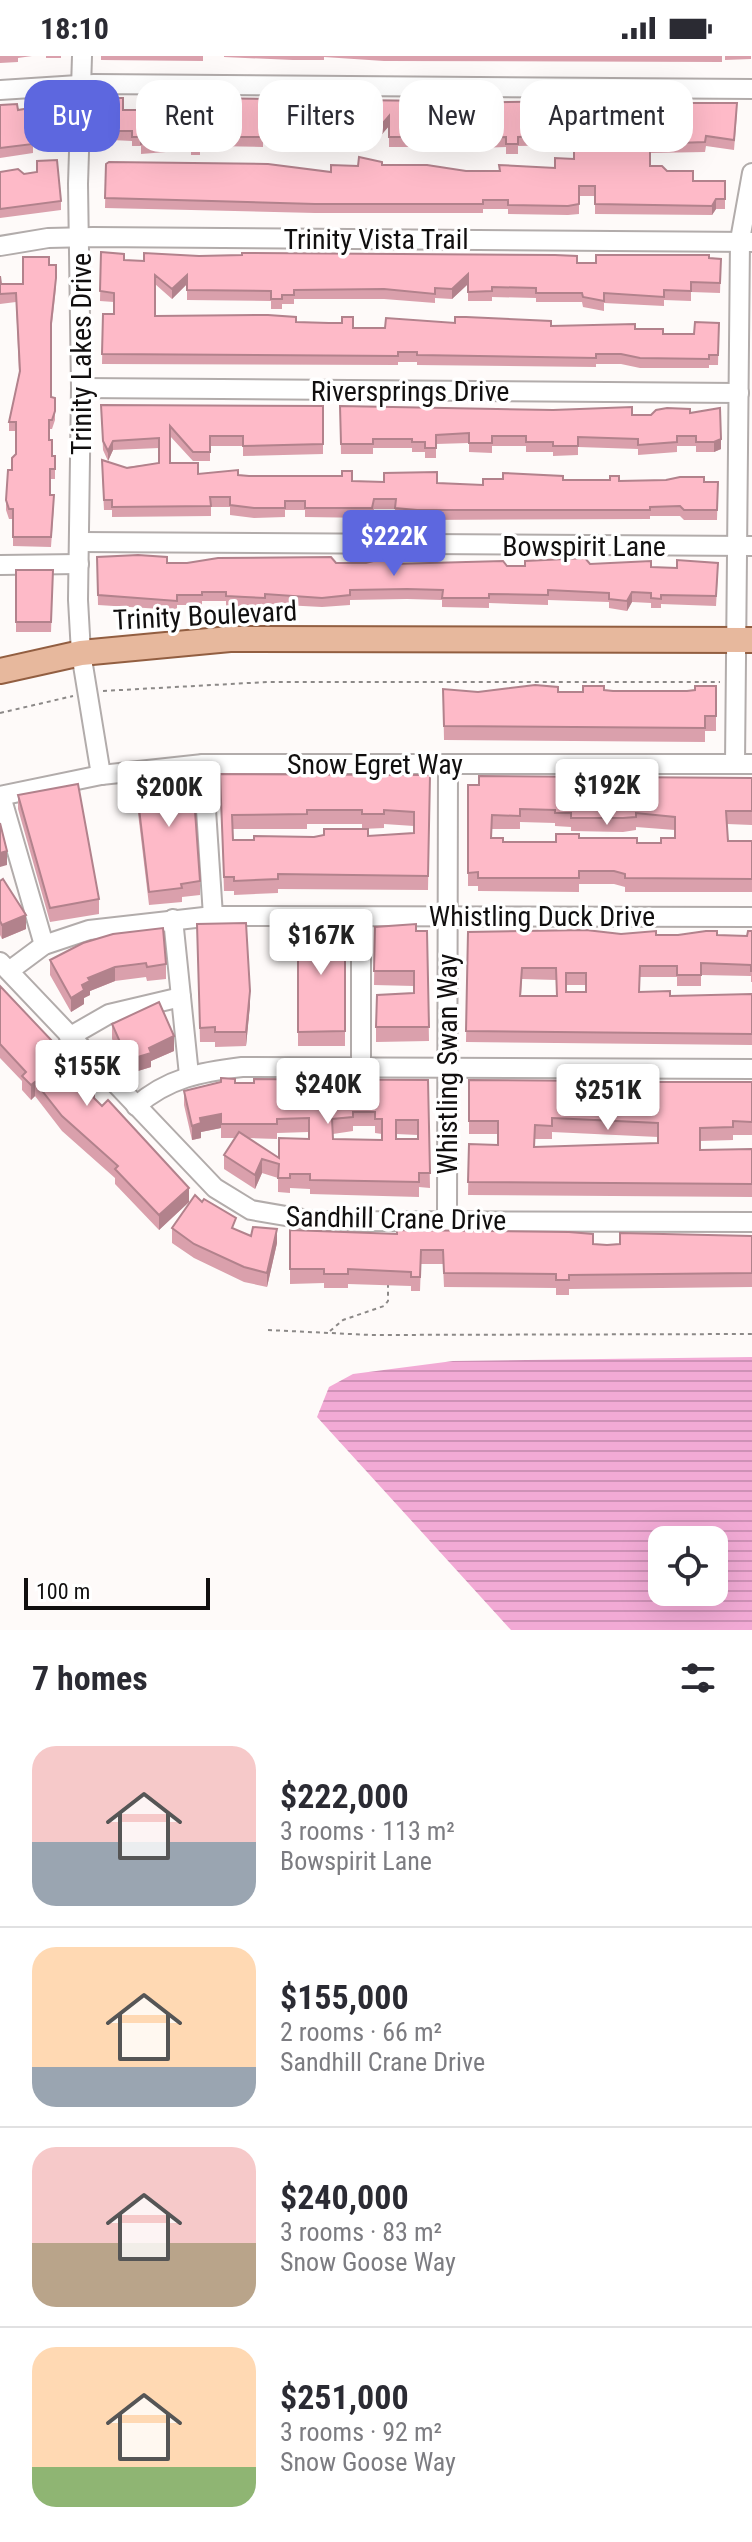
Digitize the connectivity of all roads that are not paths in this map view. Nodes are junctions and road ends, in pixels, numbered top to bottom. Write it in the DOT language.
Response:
graph roads {
  1 [pos="82,56"];
  2 [pos="82,80"];
  3 [pos="120,85"];
  4 [pos="24,89"];
  5 [pos="752,89"];
  6 [pos="0,90"];
  7 [pos="79,152"];
  8 [pos="752,173"];
  9 [pos="81,237"];
  10 [pos="746,241"];
  11 [pos="0,246"];
  12 [pos="81,388"];
  13 [pos="739,393"];
  14 [pos="80,542"];
  15 [pos="744,546"];
  16 [pos="79,564"];
  17 [pos="0,565"];
  18 [pos="744,640"];
  19 [pos="81,653"];
  20 [pos="0,671"];
  21 [pos="203,764"];
  22 [pos="448,764"];
  23 [pos="744,764"];
  24 [pos="101,775"];
  25 [pos="1,796"];
  26 [pos="448,915"];
  27 [pos="213,916"];
  28 [pos="361,917"];
  29 [pos="752,917"];
  30 [pos="173,919"];
  31 [pos="44,945"];
  32 [pos="4,966"];
  33 [pos="181,997"];
  34 [pos="69,1037"];
  35 [pos="446,1068"];
  36 [pos="361,1069"];
  37 [pos="752,1069"];
  38 [pos="189,1075"];
  39 [pos="136,1106"];
  40 [pos="447,1220"];
  41 [pos="752,1222"];
  1 -- 2 [label="street, Trinity Lakes Drive"];
  3 -- 5 [label="street"];
  4 -- 6 [label="street"];
  7 -- 9 [label="street, Trinity Lakes Drive"];
  8 -- 10 [label="street"];
  9 -- 10 [label="street, Trinity Vista Trail"];
  9 -- 11 [label="street, Trinity Vista Trail"];
  9 -- 12 [label="street, Trinity Lakes Drive"];
  10 -- 13 [label="street"];
  12 -- 13 [label="street, Riversprings Drive"];
  12 -- 14 [label="street, Trinity Lakes Drive"];
  13 -- 15 [label="street"];
  14 -- 15 [label="street, Bowspirit Lane"];
  14 -- 16 [label="street, Trinity Lakes Drive"];
  15 -- 18 [label="street"];
  16 -- 17 [label="street"];
  16 -- 19 [label="street, Trinity Lakes Drive"];
  18 -- 19 [label="main road, Trinity Boulevard"];
  18 -- 23 [label="street"];
  19 -- 20 [label="main road, Trinity Boulevard"];
  19 -- 24 [label="street, Trinity Lakes Drive"];
  21 -- 22 [label="street, Snow Egret Way"];
  21 -- 24 [label="street, Snow Egret Way"];
  21 -- 27 [label="street"];
  22 -- 23 [label="street, Snow Egret Way"];
  22 -- 26 [label="street, Whistling Swan Way"];
  24 -- 25 [label="street, Snow Egret Way"];
  25 -- 31 [label="street"];
  26 -- 28 [label="street, Whistling Duck Drive"];
  26 -- 29 [label="street, Whistling Duck Drive"];
  26 -- 35 [label="street, Whistling Swan Way"];
  27 -- 28 [label="street, Whistling Duck Drive"];
  27 -- 30 [label="street, Whistling Duck Drive"];
  28 -- 36 [label="street"];
  30 -- 31 [label="street, Whistling Duck Drive"];
  30 -- 33 [label="street"];
  31 -- 32 [label="street, Whistling Duck Drive"];
  32 -- 34 [label="street, Sandhill Crane Drive"];
  33 -- 34 [label="street"];
  33 -- 38 [label="street"];
  34 -- 39 [label="street, Sandhill Crane Drive"];
  35 -- 36 [label="street"];
  35 -- 37 [label="street"];
  35 -- 40 [label="street, Whistling Swan Way"];
  36 -- 38 [label="street"];
  38 -- 39 [label="street"];
  39 -- 40 [label="street, Sandhill Crane Drive"];
  40 -- 41 [label="street, Sandhill Crane Drive"];
}
